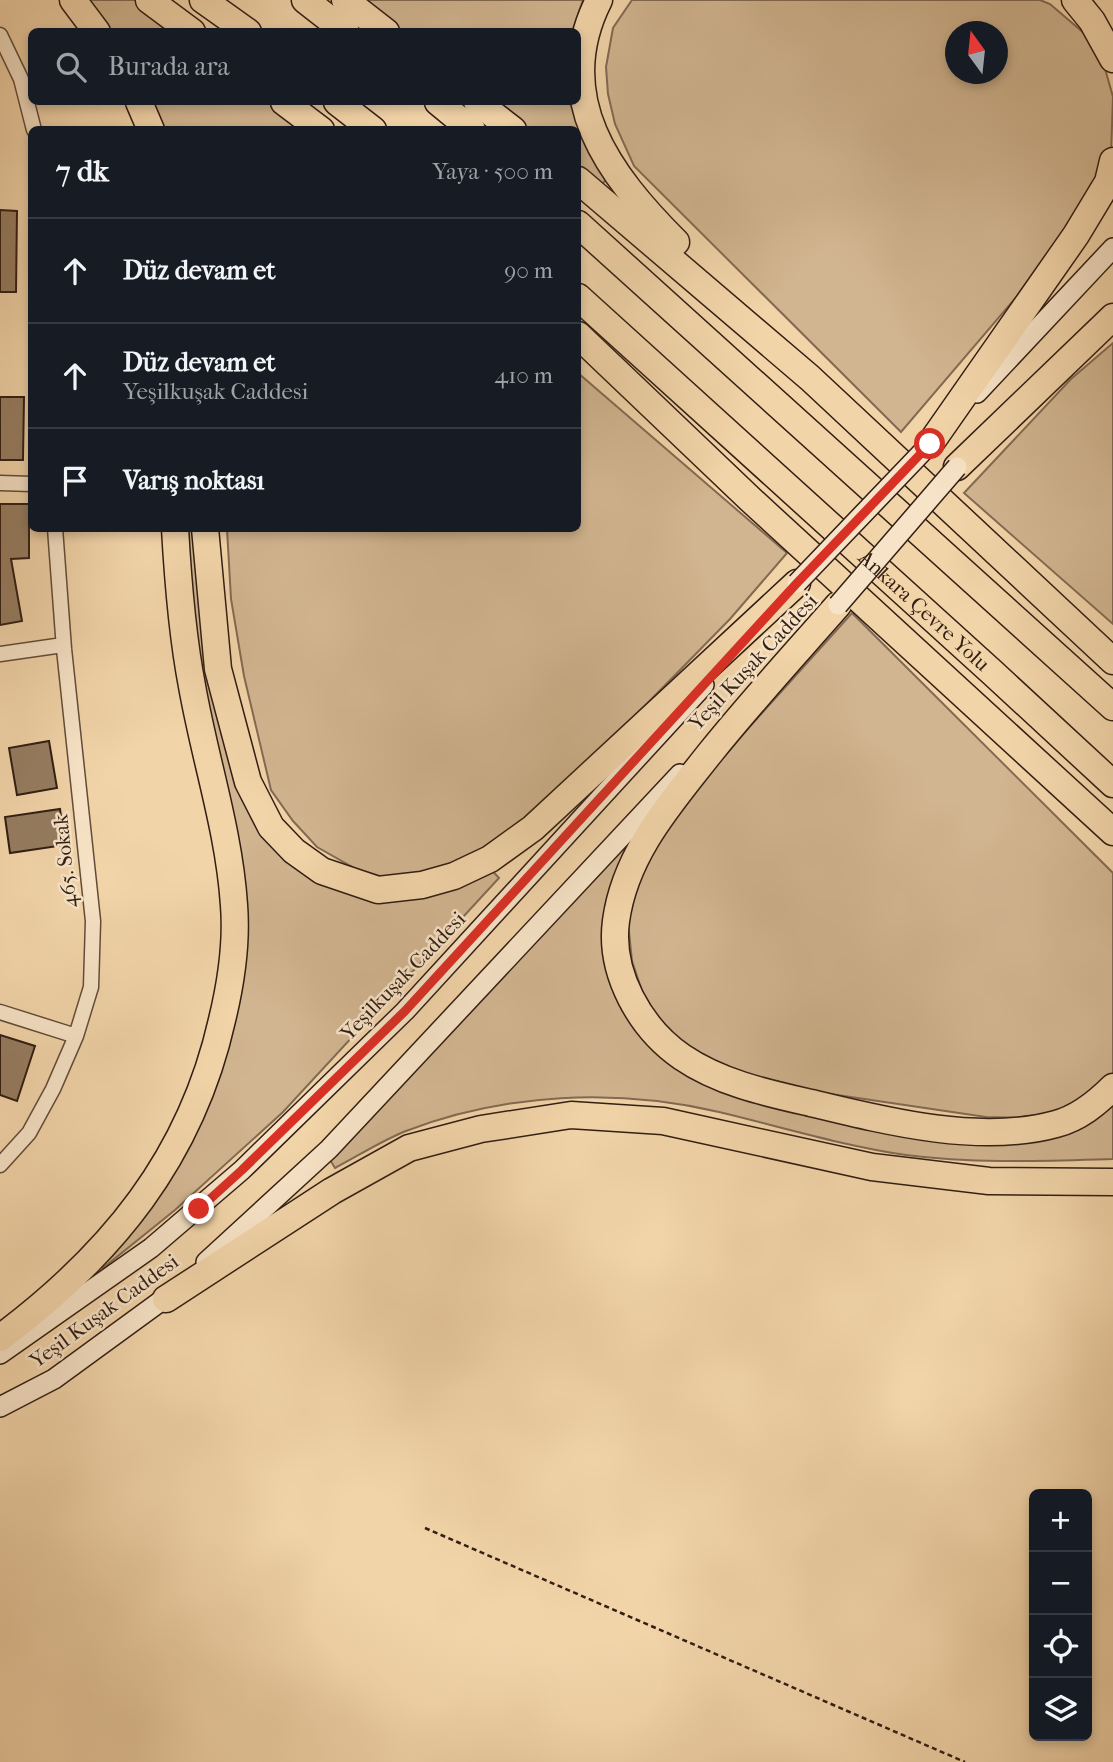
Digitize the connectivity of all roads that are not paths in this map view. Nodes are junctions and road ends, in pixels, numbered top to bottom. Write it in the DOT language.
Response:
graph roads {
  1 [pos="73,0"];
  2 [pos="149,0"];
  3 [pos="203,0"];
  4 [pos="305,0"];
  5 [pos="345,0"];
  6 [pos="599,0"];
  7 [pos="1075,0"];
  8 [pos="94,28"];
  9 [pos="187,28"];
  10 [pos="242,28"];
  11 [pos="341,28"];
  12 [pos="381,28"];
  13 [pos="0,35"];
  14 [pos="1113,59"];
  15 [pos="581,60"];
  16 [pos="581,80"];
  17 [pos="140,105"];
  18 [pos="288,105"];
  19 [pos="341,105"];
  20 [pos="442,105"];
  21 [pos="481,105"];
  22 [pos="33,126"];
  23 [pos="149,126"];
  24 [pos="316,126"];
  25 [pos="368,126"];
  26 [pos="467,126"];
  27 [pos="508,126"];
  28 [pos="1113,161"];
  29 [pos="581,182"];
  30 [pos="581,227"];
  31 [pos="1113,248"];
  32 [pos="581,300"];
  33 [pos="1113,302"];
  34 [pos="1113,317"];
  35 [pos="581,338"];
  36 [pos="581,358"];
  37 [pos="810,378"];
  38 [pos="930,444"];
  39 [pos="957,467"];
  40 [pos="0,483"];
  41 [pos="28,484"];
  42 [pos="750,499"];
  43 [pos="973,529"];
  44 [pos="55,532"];
  45 [pos="175,532"];
  46 [pos="205,532"];
  47 [pos="797,583"];
  48 [pos="838,605"];
  49 [pos="63,645"];
  50 [pos="1113,649"];
  51 [pos="0,654"];
  52 [pos="1113,661"];
  53 [pos="949,682"];
  54 [pos="1113,707"];
  55 [pos="1113,784"];
  56 [pos="1113,832"];
  57 [pos="1113,854"];
  58 [pos="0,1012"];
  59 [pos="76,1036"];
  60 [pos="1113,1087"];
  61 [pos="0,1166"];
  62 [pos="1113,1182"];
  63 [pos="166,1299"];
  64 [pos="0,1338"];
  65 [pos="0,1354"];
  66 [pos="0,1407"];
  1 -- 8 [label="highway"];
  2 -- 9 [label="highway"];
  3 -- 10 [label="highway"];
  4 -- 11 [label="highway"];
  5 -- 12 [label="highway"];
  6 -- 15 [label="highway"];
  7 -- 14 [label="highway"];
  13 -- 22 [label="street"];
  16 -- 37 [label="highway"];
  17 -- 23 [label="highway"];
  18 -- 24 [label="highway"];
  19 -- 25 [label="highway"];
  20 -- 26 [label="highway"];
  21 -- 27 [label="highway"];
  28 -- 38 [label="highway"];
  29 -- 37 [label="highway"];
  30 -- 54 [label="highway"];
  31 -- 38 [label="main road, Yeşilkuşak Caddesi"];
  32 -- 55 [label="highway, Ankara Çevre Yolu"];
  33 -- 39 [label="main road, Yeşil Kuşak Caddesi"];
  34 -- 39 [label="highway"];
  35 -- 42 [label="highway"];
  36 -- 42 [label="highway"];
  37 -- 43 [label="highway"];
  38 -- 47 [label="main road, Yeşilkuşak Caddesi, bridge"];
  39 -- 48 [label="main road, Yeşil Kuşak Caddesi, bridge"];
  40 -- 41 [label="street"];
  42 -- 53 [label="highway"];
  43 -- 50 [label="highway"];
  43 -- 52 [label="highway"];
  44 -- 49 [label="street, 465. Sokak"];
  45 -- 64 [label="highway"];
  46 -- 47 [label="highway"];
  47 -- 65 [label="main road, Yeşilkuşak Caddesi"];
  48 -- 60 [label="highway"];
  48 -- 63 [label="main road, Yeşil Kuşak Caddesi"];
  49 -- 51 [label="street"];
  49 -- 59 [label="street, 465. Sokak"];
  53 -- 56 [label="highway"];
  53 -- 57 [label="highway"];
  58 -- 59 [label="street"];
  59 -- 61 [label="street, 465. Sokak"];
  62 -- 63 [label="highway"];
  63 -- 66 [label="main road, Yeşil Kuşak Caddesi"];
}
